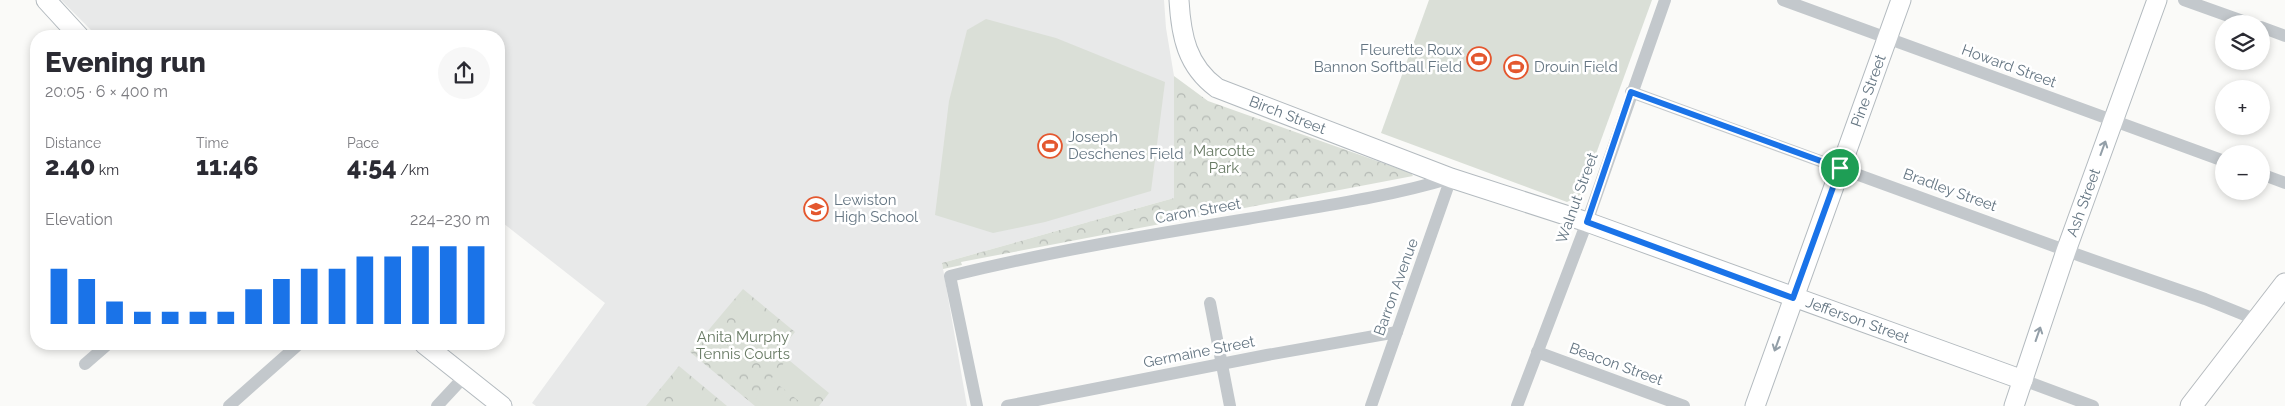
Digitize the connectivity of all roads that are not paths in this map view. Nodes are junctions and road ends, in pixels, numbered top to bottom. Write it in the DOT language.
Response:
graph roads {
  1 [pos="46,0"];
  2 [pos="1180,0"];
  3 [pos="1665,0"];
  4 [pos="1784,0"];
  5 [pos="1901,0"];
  6 [pos="2157,0"];
  7 [pos="2184,0"];
  8 [pos="2226,15"];
  9 [pos="74,30"];
  10 [pos="2270,31"];
  11 [pos="2285,36"];
  12 [pos="1887,38"];
  13 [pos="1631,92"];
  14 [pos="2113,121"];
  15 [pos="2215,158"];
  16 [pos="1840,168"];
  17 [pos="2270,177"];
  18 [pos="1451,178"];
  19 [pos="2285,183"];
  20 [pos="1587,222"];
  21 [pos="2066,251"];
  22 [pos="2285,284"];
  23 [pos="1793,298"];
  24 [pos="1210,303"];
  25 [pos="2257,320"];
  26 [pos="1397,332"];
  27 [pos="101,350"];
  28 [pos="292,350"];
  29 [pos="431,350"];
  30 [pos="1537,352"];
  31 [pos="85,364"];
  32 [pos="1222,364"];
  33 [pos="464,377"];
  34 [pos="2023,380"];
  35 [pos="1759,402"];
  36 [pos="229,406"];
  37 [pos="437,406"];
  38 [pos="502,406"];
  39 [pos="976,406"];
  40 [pos="1007,406"];
  41 [pos="1230,406"];
  42 [pos="1371,406"];
  43 [pos="1517,406"];
  44 [pos="1684,406"];
  45 [pos="2014,406"];
  46 [pos="2093,406"];
  47 [pos="2191,406"];
  1 -- 9 [label="main road"];
  2 -- 18 [label="main road, Birch Street"];
  3 -- 13 [label="street, Walnut Street"];
  4 -- 12 [label="street, Howard Street"];
  5 -- 12 [label="main road, Pine Street"];
  6 -- 14 [label="main road, Ash Street"];
  7 -- 8 [label="street"];
  10 -- 11 [label="street"];
  12 -- 14 [label="street, Howard Street"];
  12 -- 16 [label="main road, Pine Street"];
  13 -- 16 [label="street, Bradley Street"];
  13 -- 20 [label="street, Walnut Street"];
  14 -- 15 [label="street, Howard Street"];
  21 -- 14 [label="main road, Ash Street, one-way"];
  16 -- 21 [label="street, Bradley Street"];
  16 -- 23 [label="main road, Pine Street"];
  17 -- 19 [label="street"];
  18 -- 20 [label="main road, Jefferson Street"];
  18 -- 26 [label="street, Barron Avenue"];
  18 -- 39 [label="street, Caron Street"];
  20 -- 23 [label="main road, Jefferson Street"];
  20 -- 30 [label="street, Walnut Street"];
  21 -- 25 [label="street, Bradley Street"];
  34 -- 21 [label="main road, Ash Street, one-way"];
  22 -- 25 [label="main road"];
  23 -- 34 [label="main road, Jefferson Street"];
  23 -- 35 [label="main road, Pine Street, one-way"];
  24 -- 32 [label="street"];
  25 -- 47 [label="main road"];
  26 -- 32 [label="street, Germaine Street"];
  26 -- 42 [label="street, Barron Avenue"];
  27 -- 31 [label="street"];
  28 -- 36 [label="street"];
  29 -- 33 [label="main road"];
  30 -- 43 [label="street, Walnut Street"];
  30 -- 44 [label="street, Beacon Street"];
  32 -- 40 [label="street, Germaine Street"];
  32 -- 41 [label="street"];
  33 -- 37 [label="street"];
  33 -- 38 [label="main road"];
  34 -- 45 [label="main road, Ash Street"];
  34 -- 46 [label="street, Jefferson Street"];
}
